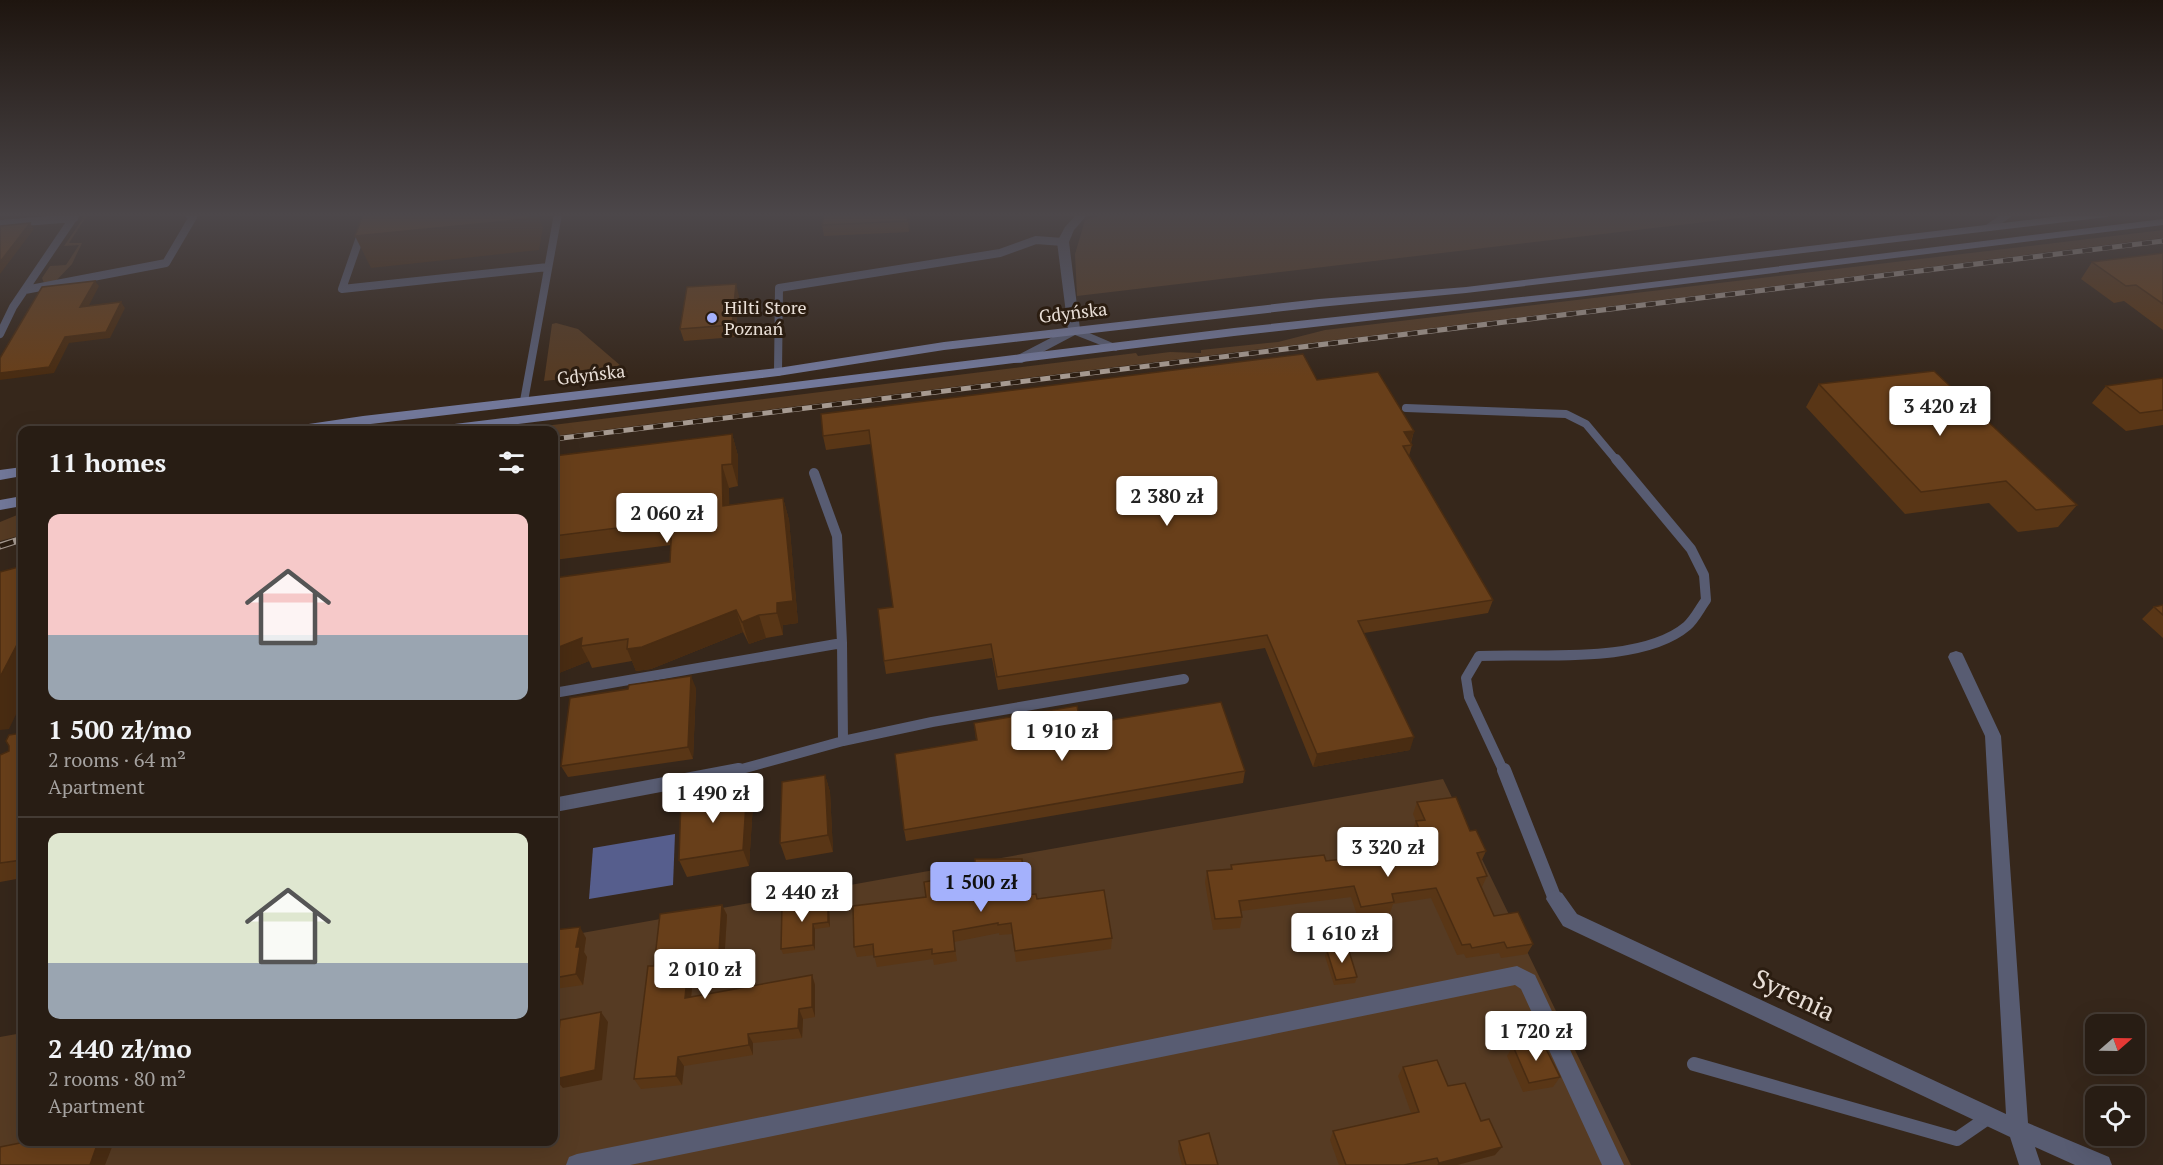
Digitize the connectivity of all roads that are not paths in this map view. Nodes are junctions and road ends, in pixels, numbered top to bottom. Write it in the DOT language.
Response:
graph roads {
  1 [pos="40,268"];
  2 [pos="140,268"];
  3 [pos="349,268"];
  4 [pos="535,268"];
  5 [pos="548,268"];
  6 [pos="903,268"];
  7 [pos="1066,268"];
  8 [pos="1651,268"];
  9 [pos="1775,268"];
  10 [pos="25,290"];
  11 [pos="13,307"];
  12 [pos="0,308"];
  13 [pos="1074,331"];
  14 [pos="0,334"];
  15 [pos="1116,347"];
  16 [pos="1018,360"];
  17 [pos="778,372"];
  18 [pos="524,401"];
  19 [pos="1406,408"];
  20 [pos="327,426"];
  21 [pos="471,426"];
  22 [pos="18,473"];
  23 [pos="814,473"];
  24 [pos="0,475"];
  25 [pos="18,502"];
  26 [pos="0,505"];
  27 [pos="842,643"];
  28 [pos="1956,657"];
  29 [pos="1184,679"];
  30 [pos="558,692"];
  31 [pos="843,741"];
  32 [pos="558,804"];
  33 [pos="1555,899"];
  34 [pos="1694,1064"];
  35 [pos="1989,1117"];
  36 [pos="2018,1131"];
  37 [pos="577,1165"];
  38 [pos="1613,1165"];
  39 [pos="2030,1165"];
  40 [pos="2101,1165"];
  1 -- 10 [label="lane"];
  2 -- 10 [label="lane"];
  3 -- 4 [label="lane"];
  5 -- 18 [label="lane"];
  6 -- 17 [label="lane"];
  7 -- 13 [label="street"];
  8 -- 13 [label="main road, Gdyńska"];
  9 -- 15 [label="main road, Gdyńska"];
  10 -- 11 [label="lane"];
  11 -- 12 [label="lane"];
  11 -- 14 [label="lane"];
  13 -- 15 [label="street"];
  13 -- 16 [label="street"];
  13 -- 17 [label="main road, Gdyńska"];
  15 -- 16 [label="main road, Gdyńska"];
  16 -- 21 [label="main road, Gdyńska"];
  17 -- 18 [label="main road, Gdyńska"];
  18 -- 20 [label="main road, Gdyńska"];
  19 -- 33 [label="lane"];
  22 -- 24 [label="main road"];
  23 -- 27 [label="lane"];
  25 -- 26 [label="main road"];
  27 -- 30 [label="lane"];
  27 -- 31 [label="lane"];
  28 -- 36 [label="street"];
  29 -- 31 [label="lane"];
  31 -- 32 [label="lane"];
  33 -- 35 [label="street, Syrenia"];
  34 -- 35 [label="lane"];
  35 -- 36 [label="street, Syrenia"];
  36 -- 39 [label="street"];
  36 -- 40 [label="street, Syrenia"];
  37 -- 38 [label="street"];
}
